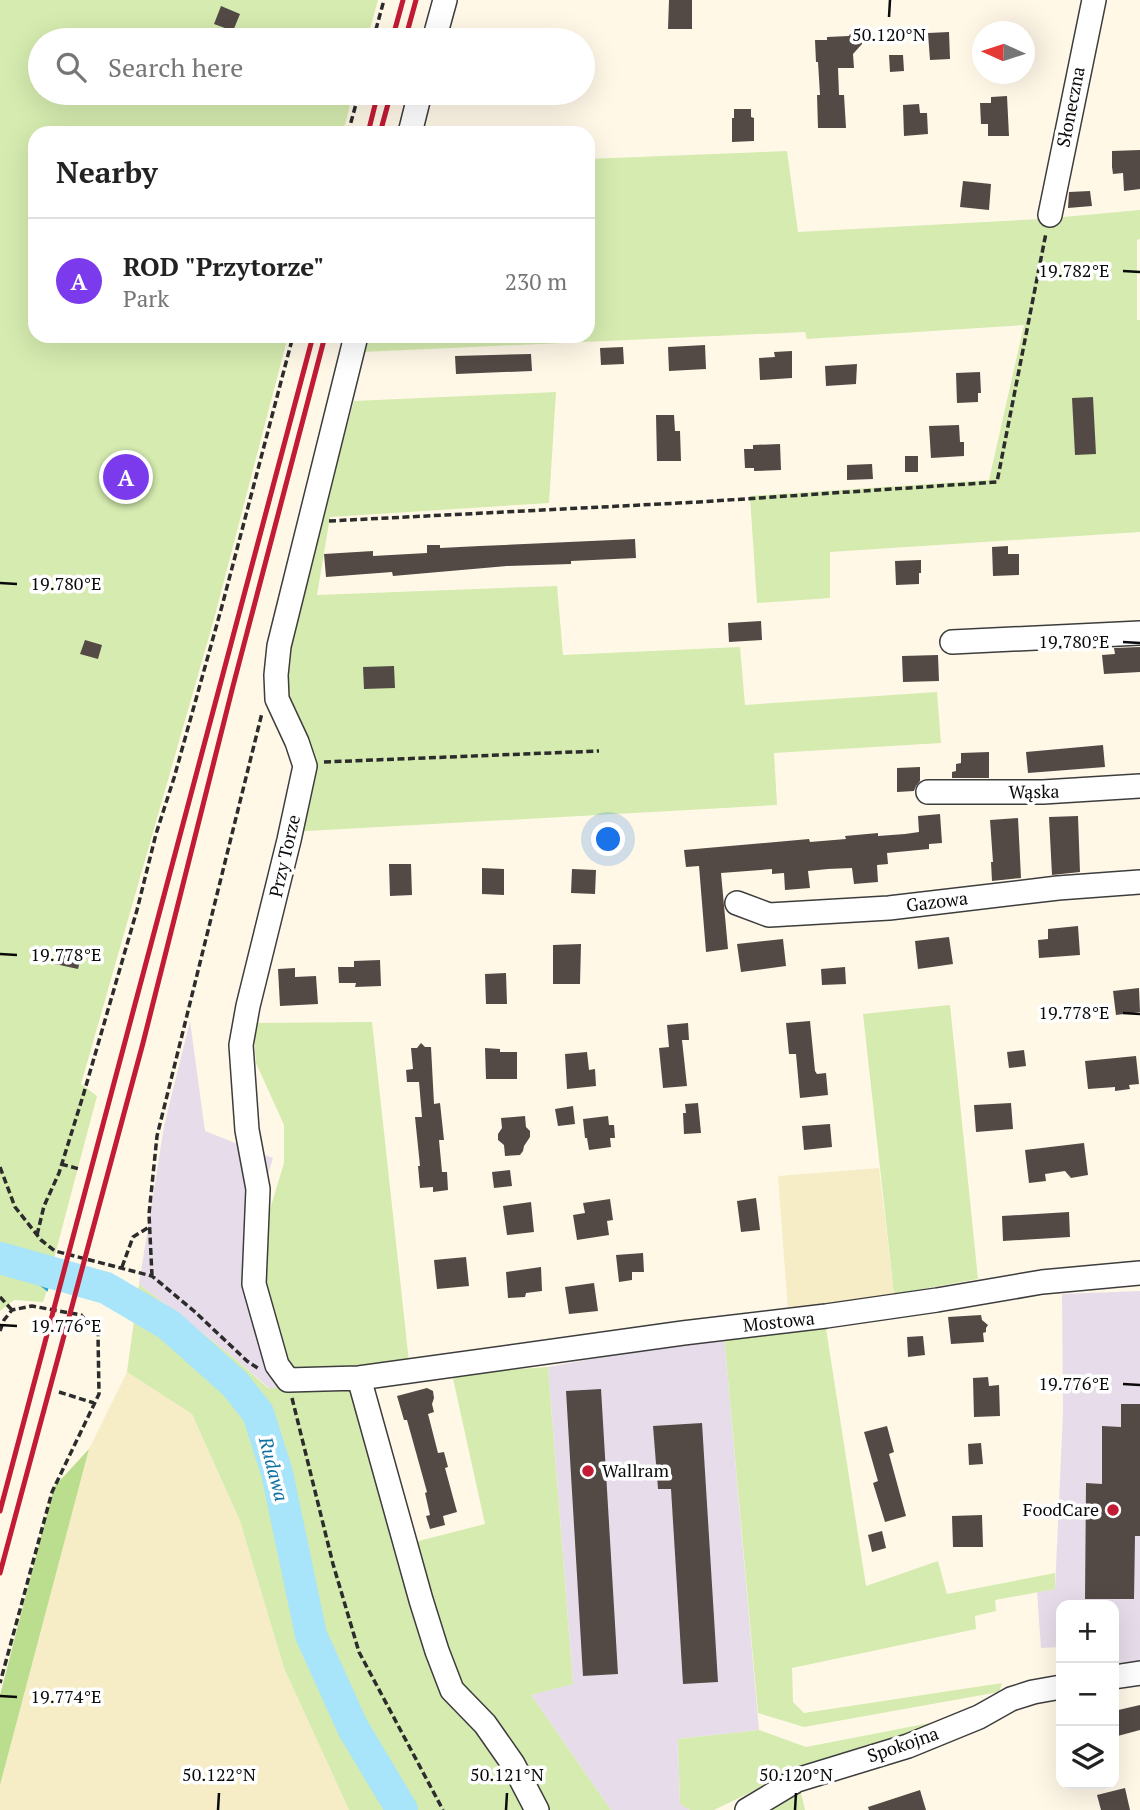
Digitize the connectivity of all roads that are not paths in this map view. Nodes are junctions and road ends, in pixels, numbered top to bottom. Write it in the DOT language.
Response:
graph roads {
  1 [pos="445,0"];
  2 [pos="1094,0"];
  3 [pos="437,28"];
  4 [pos="417,105"];
  5 [pos="412,126"];
  6 [pos="1050,215"];
  7 [pos="354,343"];
  8 [pos="1140,633"];
  9 [pos="953,642"];
  10 [pos="1140,786"];
  11 [pos="928,792"];
  12 [pos="1140,882"];
  13 [pos="737,903"];
  14 [pos="1140,1273"];
  15 [pos="359,1378"];
  16 [pos="288,1380"];
  17 [pos="1140,1673"];
  18 [pos="1119,1676"];
  19 [pos="1056,1688"];
  20 [pos="537,1810"];
  21 [pos="747,1810"];
  1 -- 3 [label="street"];
  2 -- 6 [label="street, Słoneczna"];
  4 -- 5 [label="street"];
  7 -- 16 [label="street, Przy Torze"];
  8 -- 9 [label="street"];
  10 -- 11 [label="street, Wąska"];
  12 -- 13 [label="street, Gazowa"];
  14 -- 15 [label="street, Mostowa"];
  15 -- 16 [label="street, Mostowa"];
  15 -- 20 [label="street"];
  17 -- 18 [label="street"];
  19 -- 21 [label="street, Spokojna"];
}
